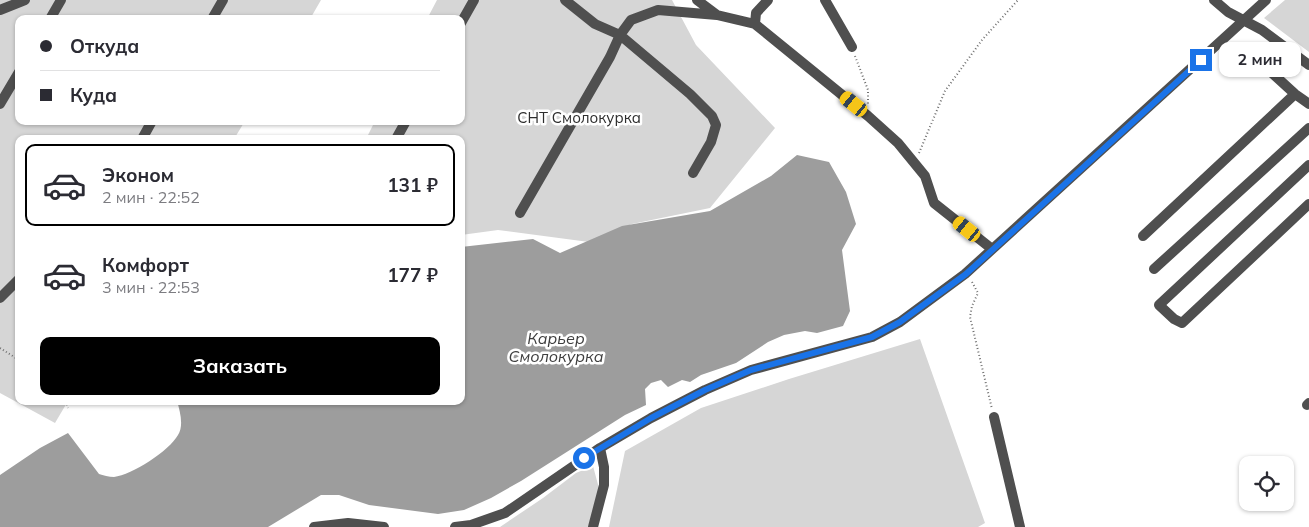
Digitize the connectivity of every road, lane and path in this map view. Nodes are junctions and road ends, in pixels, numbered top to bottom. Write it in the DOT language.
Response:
graph roads {
  1 [pos="25,0"];
  2 [pos="61,0"];
  3 [pos="223,0"];
  4 [pos="474,0"];
  5 [pos="565,0"];
  6 [pos="698,0"];
  7 [pos="768,0"];
  8 [pos="825,0"];
  9 [pos="1018,0"];
  10 [pos="1214,0"];
  11 [pos="1266,0"];
  12 [pos="0,10"];
  13 [pos="52,15"];
  14 [pos="214,15"];
  15 [pos="717,15"];
  16 [pos="465,16"];
  17 [pos="1243,20"];
  18 [pos="755,24"];
  19 [pos="620,35"];
  20 [pos="852,47"];
  21 [pos="1293,52"];
  22 [pos="1309,65"];
  23 [pos="15,79"];
  24 [pos="1294,94"];
  25 [pos="0,104"];
  26 [pos="1309,104"];
  27 [pos="868,116"];
  28 [pos="1309,128"];
  29 [pos="915,164"];
  30 [pos="1309,164"];
  31 [pos="693,173"];
  32 [pos="1309,204"];
  33 [pos="520,213"];
  34 [pos="1143,236"];
  35 [pos="992,249"];
  36 [pos="1154,269"];
  37 [pos="966,274"];
  38 [pos="15,283"];
  39 [pos="0,298"];
  40 [pos="0,348"];
  41 [pos="15,357"];
  42 [pos="67,405"];
  43 [pos="68,408"];
  44 [pos="994,417"];
  45 [pos="600,448"];
  46 [pos="314,527"];
  47 [pos="384,527"];
  48 [pos="456,527"];
  49 [pos="593,527"];
  50 [pos="1020,527"];
  1 -- 12 [label="street"];
  2 -- 13 [label="street"];
  3 -- 14 [label="street"];
  4 -- 16 [label="street"];
  5 -- 19 [label="street"];
  6 -- 15 [label="street"];
  7 -- 18 [label="street"];
  8 -- 20 [label="street"];
  9 -- 29 [label="path"];
  10 -- 17 [label="street"];
  11 -- 17 [label="street"];
  15 -- 18 [label="street"];
  15 -- 19 [label="street"];
  17 -- 21 [label="street"];
  17 -- 35 [label="street"];
  18 -- 27 [label="street"];
  19 -- 31 [label="street"];
  19 -- 33 [label="street"];
  20 -- 27 [label="path"];
  21 -- 22 [label="street"];
  21 -- 24 [label="street"];
  23 -- 25 [label="street"];
  24 -- 26 [label="street"];
  24 -- 34 [label="street"];
  27 -- 29 [label="street"];
  28 -- 36 [label="street"];
  29 -- 35 [label="street"];
  30 -- 32 [label="street"];
  35 -- 37 [label="street"];
  37 -- 44 [label="path"];
  37 -- 45 [label="street"];
  38 -- 39 [label="street"];
  40 -- 41 [label="path"];
  42 -- 43 [label="path"];
  44 -- 50 [label="street"];
  45 -- 48 [label="street"];
  45 -- 49 [label="street"];
  46 -- 47 [label="street"];
}
